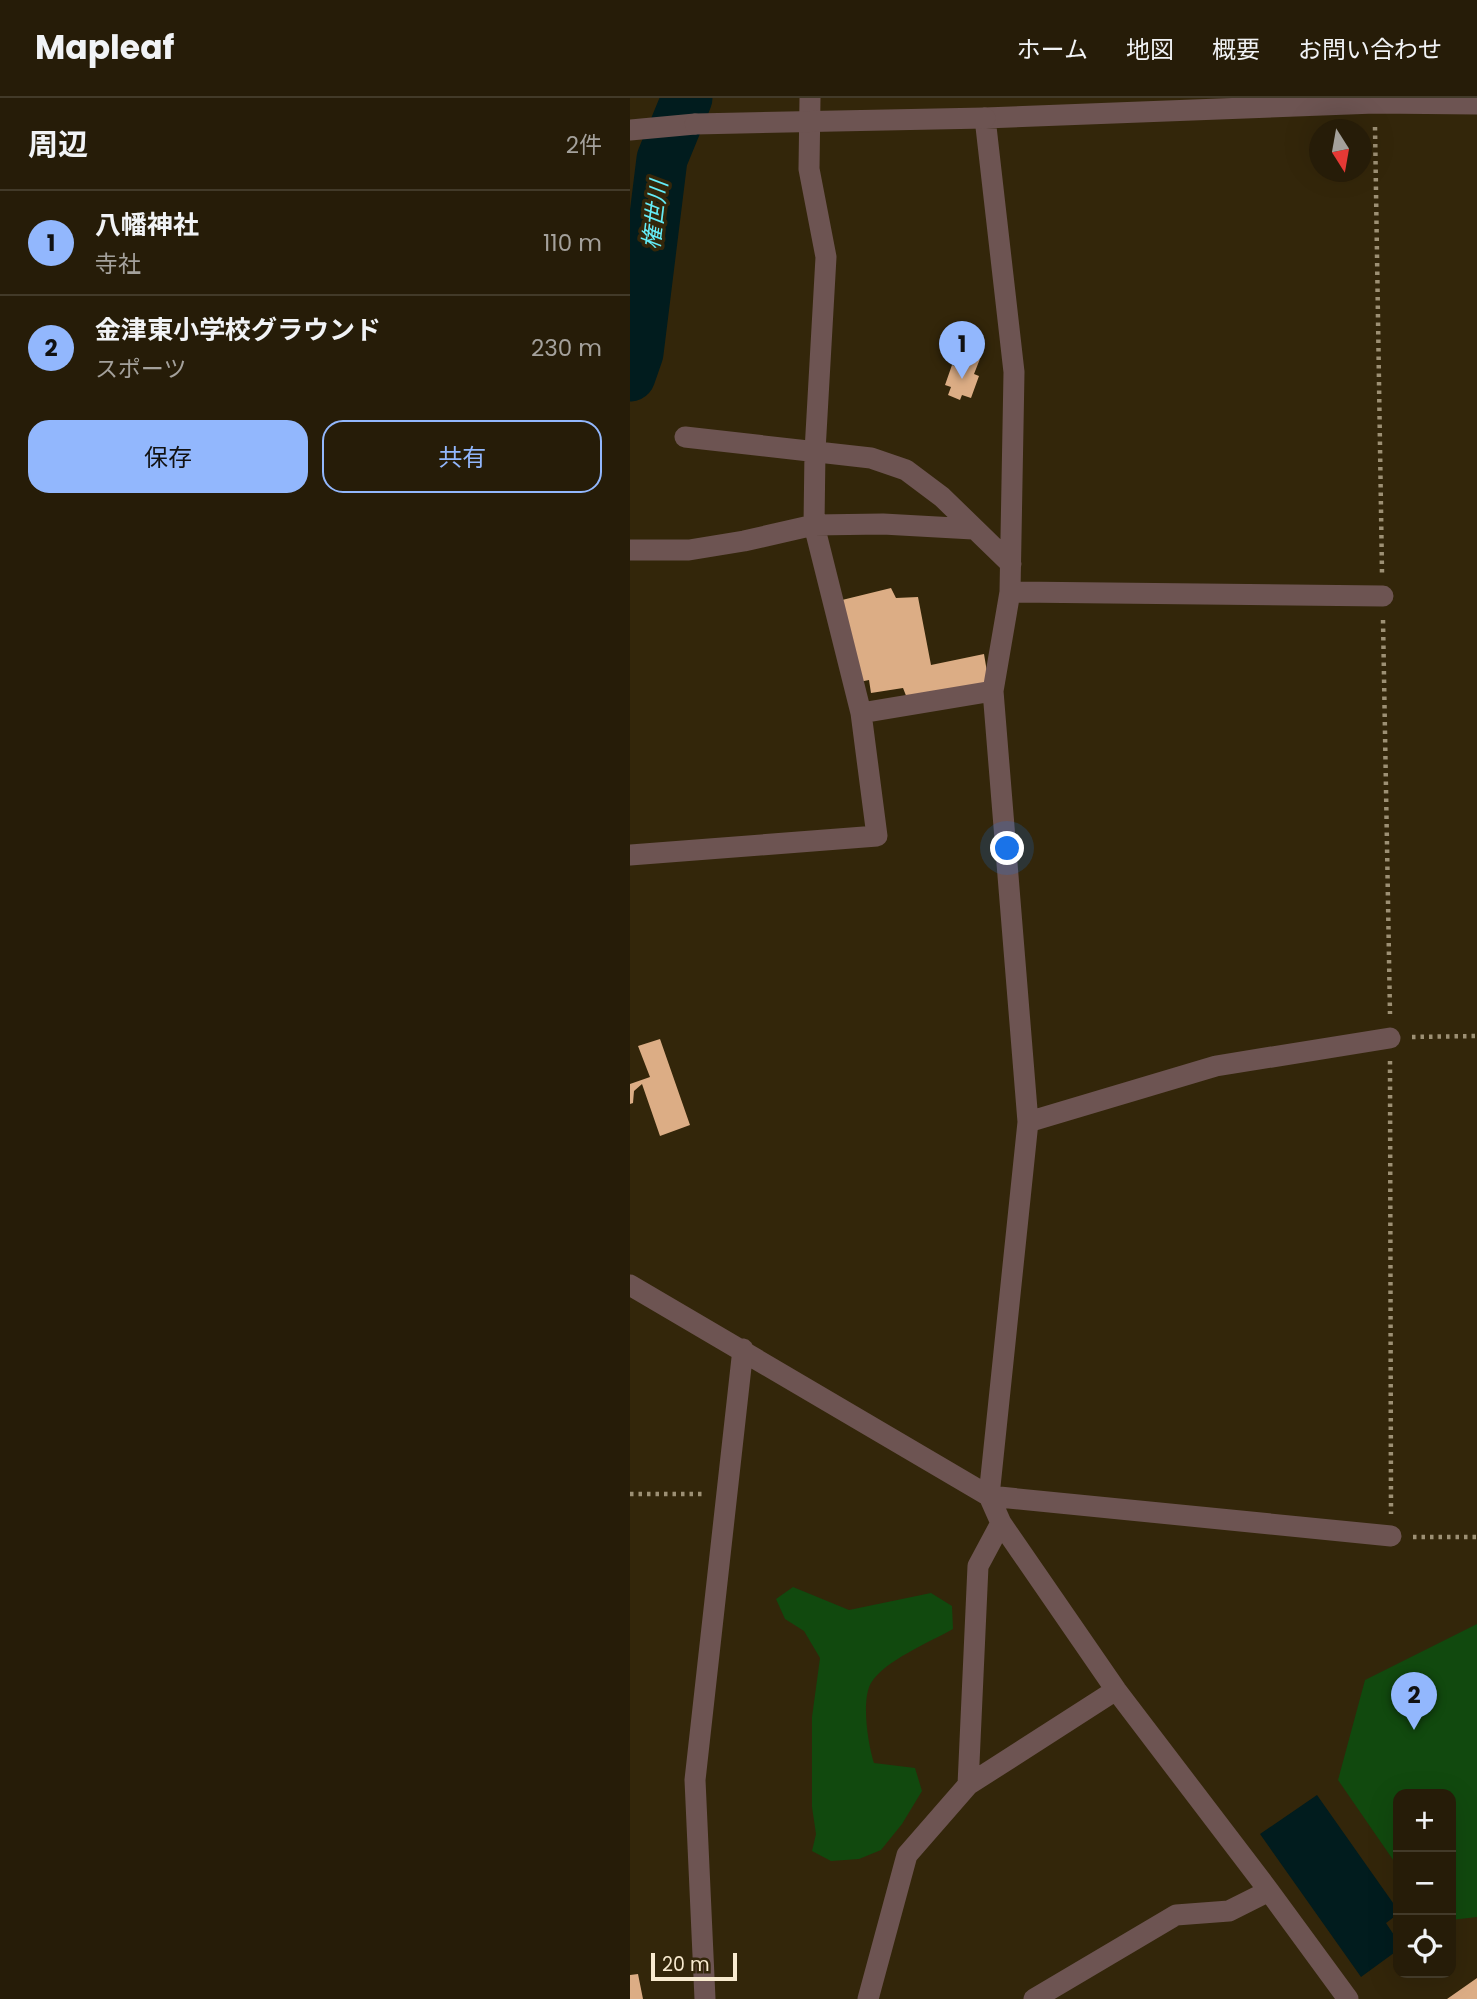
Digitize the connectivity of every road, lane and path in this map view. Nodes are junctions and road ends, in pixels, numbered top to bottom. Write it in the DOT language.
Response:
graph roads {
  1 [pos="810,98"];
  2 [pos="1477,104"];
  3 [pos="985,118"];
  4 [pos="630,130"];
  5 [pos="685,437"];
  6 [pos="816,452"];
  7 [pos="814,525"];
  8 [pos="973,529"];
  9 [pos="630,550"];
  10 [pos="1011,564"];
  11 [pos="1010,592"];
  12 [pos="1383,596"];
  13 [pos="993,691"];
  14 [pos="861,713"];
  15 [pos="630,855"];
  16 [pos="1477,1035"];
  17 [pos="1390,1038"];
  18 [pos="1028,1122"];
  19 [pos="630,1285"];
  20 [pos="743,1349"];
  21 [pos="630,1494"];
  22 [pos="727,1494"];
  23 [pos="989,1496"];
  24 [pos="1001,1523"];
  25 [pos="1391,1536"];
  26 [pos="1477,1537"];
  27 [pos="1116,1690"];
  28 [pos="968,1785"];
  29 [pos="1269,1891"];
  30 [pos="705,1999"];
  31 [pos="868,1999"];
  32 [pos="1034,1999"];
  33 [pos="1348,1999"];
  1 -- 6 [label="street"];
  2 -- 3 [label="street"];
  3 -- 4 [label="street, bridge"];
  3 -- 10 [label="street"];
  5 -- 6 [label="street"];
  6 -- 7 [label="street"];
  6 -- 8 [label="street"];
  7 -- 8 [label="street"];
  7 -- 9 [label="street"];
  7 -- 14 [label="street"];
  8 -- 10 [label="street"];
  10 -- 11 [label="street"];
  11 -- 12 [label="street"];
  11 -- 13 [label="street"];
  13 -- 14 [label="street"];
  13 -- 18 [label="street"];
  14 -- 15 [label="street"];
  16 -- 17 [label="path"];
  17 -- 18 [label="street"];
  17 -- 25 [label="path"];
  18 -- 23 [label="street"];
  19 -- 20 [label="street"];
  20 -- 22 [label="street"];
  20 -- 23 [label="street"];
  21 -- 22 [label="path"];
  22 -- 30 [label="street"];
  23 -- 24 [label="street"];
  23 -- 25 [label="street"];
  24 -- 27 [label="street"];
  24 -- 28 [label="street"];
  25 -- 26 [label="path"];
  27 -- 28 [label="street"];
  27 -- 29 [label="street"];
  28 -- 31 [label="street"];
  29 -- 32 [label="street"];
  29 -- 33 [label="street"];
}
